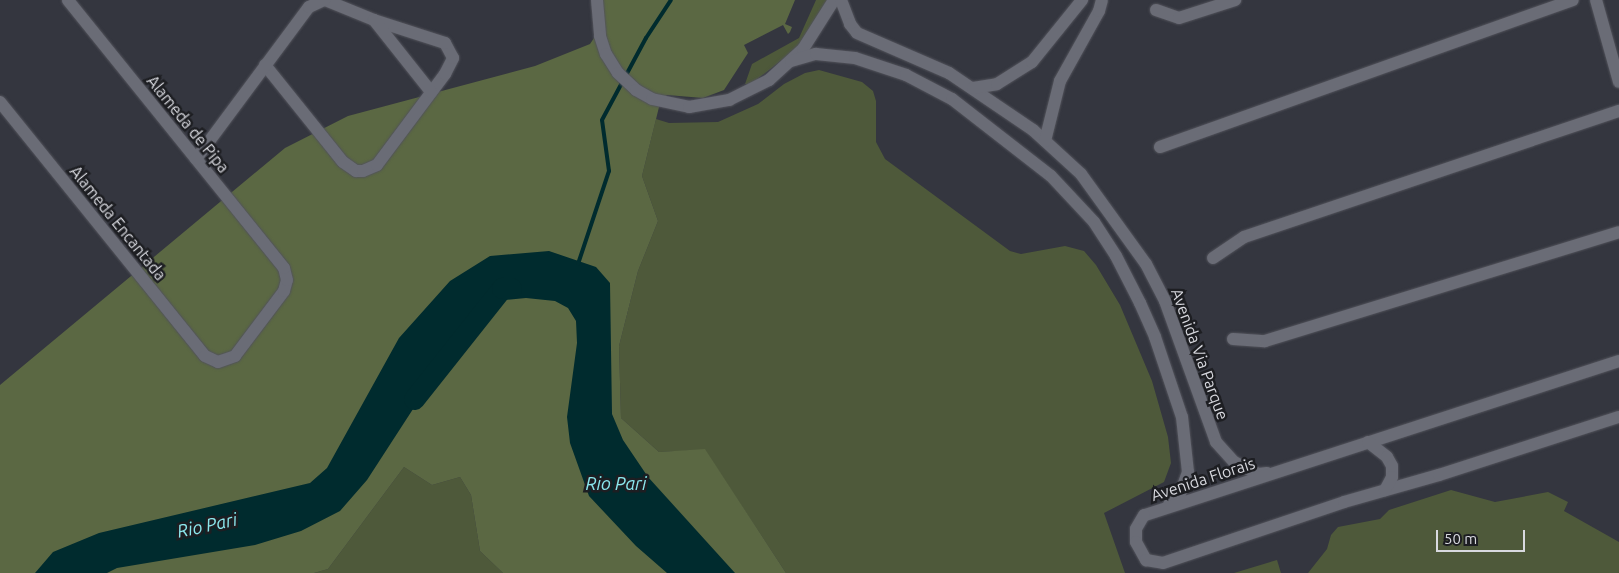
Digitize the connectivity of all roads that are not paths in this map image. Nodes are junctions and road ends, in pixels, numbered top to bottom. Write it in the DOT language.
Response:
graph roads {
  1 [pos="68,0"];
  2 [pos="325,0"];
  3 [pos="597,0"];
  4 [pos="834,0"];
  5 [pos="842,0"];
  6 [pos="1082,0"];
  7 [pos="1102,0"];
  8 [pos="1235,0"];
  9 [pos="1573,0"];
  10 [pos="1596,0"];
  11 [pos="1156,10"];
  12 [pos="374,20"];
  13 [pos="791,62"];
  14 [pos="265,66"];
  15 [pos="1619,82"];
  16 [pos="973,88"];
  17 [pos="431,92"];
  18 [pos="0,102"];
  19 [pos="1619,111"];
  20 [pos="1045,142"];
  21 [pos="1160,147"];
  22 [pos="196,159"];
  23 [pos="1619,232"];
  24 [pos="1213,258"];
  25 [pos="284,268"];
  26 [pos="1234,339"];
  27 [pos="1619,361"];
  28 [pos="1619,417"];
  29 [pos="1368,442"];
  30 [pos="1274,473"];
  31 [pos="1385,490"];
  32 [pos="1160,510"];
  1 -- 22 [label="street, Alameda de Pipa"];
  2 -- 12 [label="street"];
  2 -- 14 [label="street"];
  3 -- 13 [label="street"];
  4 -- 13 [label="street"];
  5 -- 16 [label="street, Avenida Via Parque"];
  6 -- 16 [label="street"];
  7 -- 20 [label="street"];
  8 -- 11 [label="street"];
  9 -- 21 [label="street"];
  10 -- 15 [label="street"];
  12 -- 17 [label="street"];
  12 -- 17 [label="street"];
  13 -- 32 [label="street"];
  14 -- 17 [label="street"];
  14 -- 22 [label="street"];
  16 -- 20 [label="street, Avenida Via Parque"];
  18 -- 25 [label="street, Alameda Encantada"];
  19 -- 24 [label="street"];
  20 -- 30 [label="street, Avenida Via Parque"];
  22 -- 25 [label="street, Alameda de Pipa"];
  23 -- 26 [label="street"];
  27 -- 29 [label="street, Avenida Florais"];
  28 -- 31 [label="street, Avenida Florais"];
  29 -- 30 [label="street, Avenida Florais"];
  29 -- 31 [label="street"];
  30 -- 32 [label="street, Avenida Florais"];
  31 -- 32 [label="street, Avenida Florais"];
}
